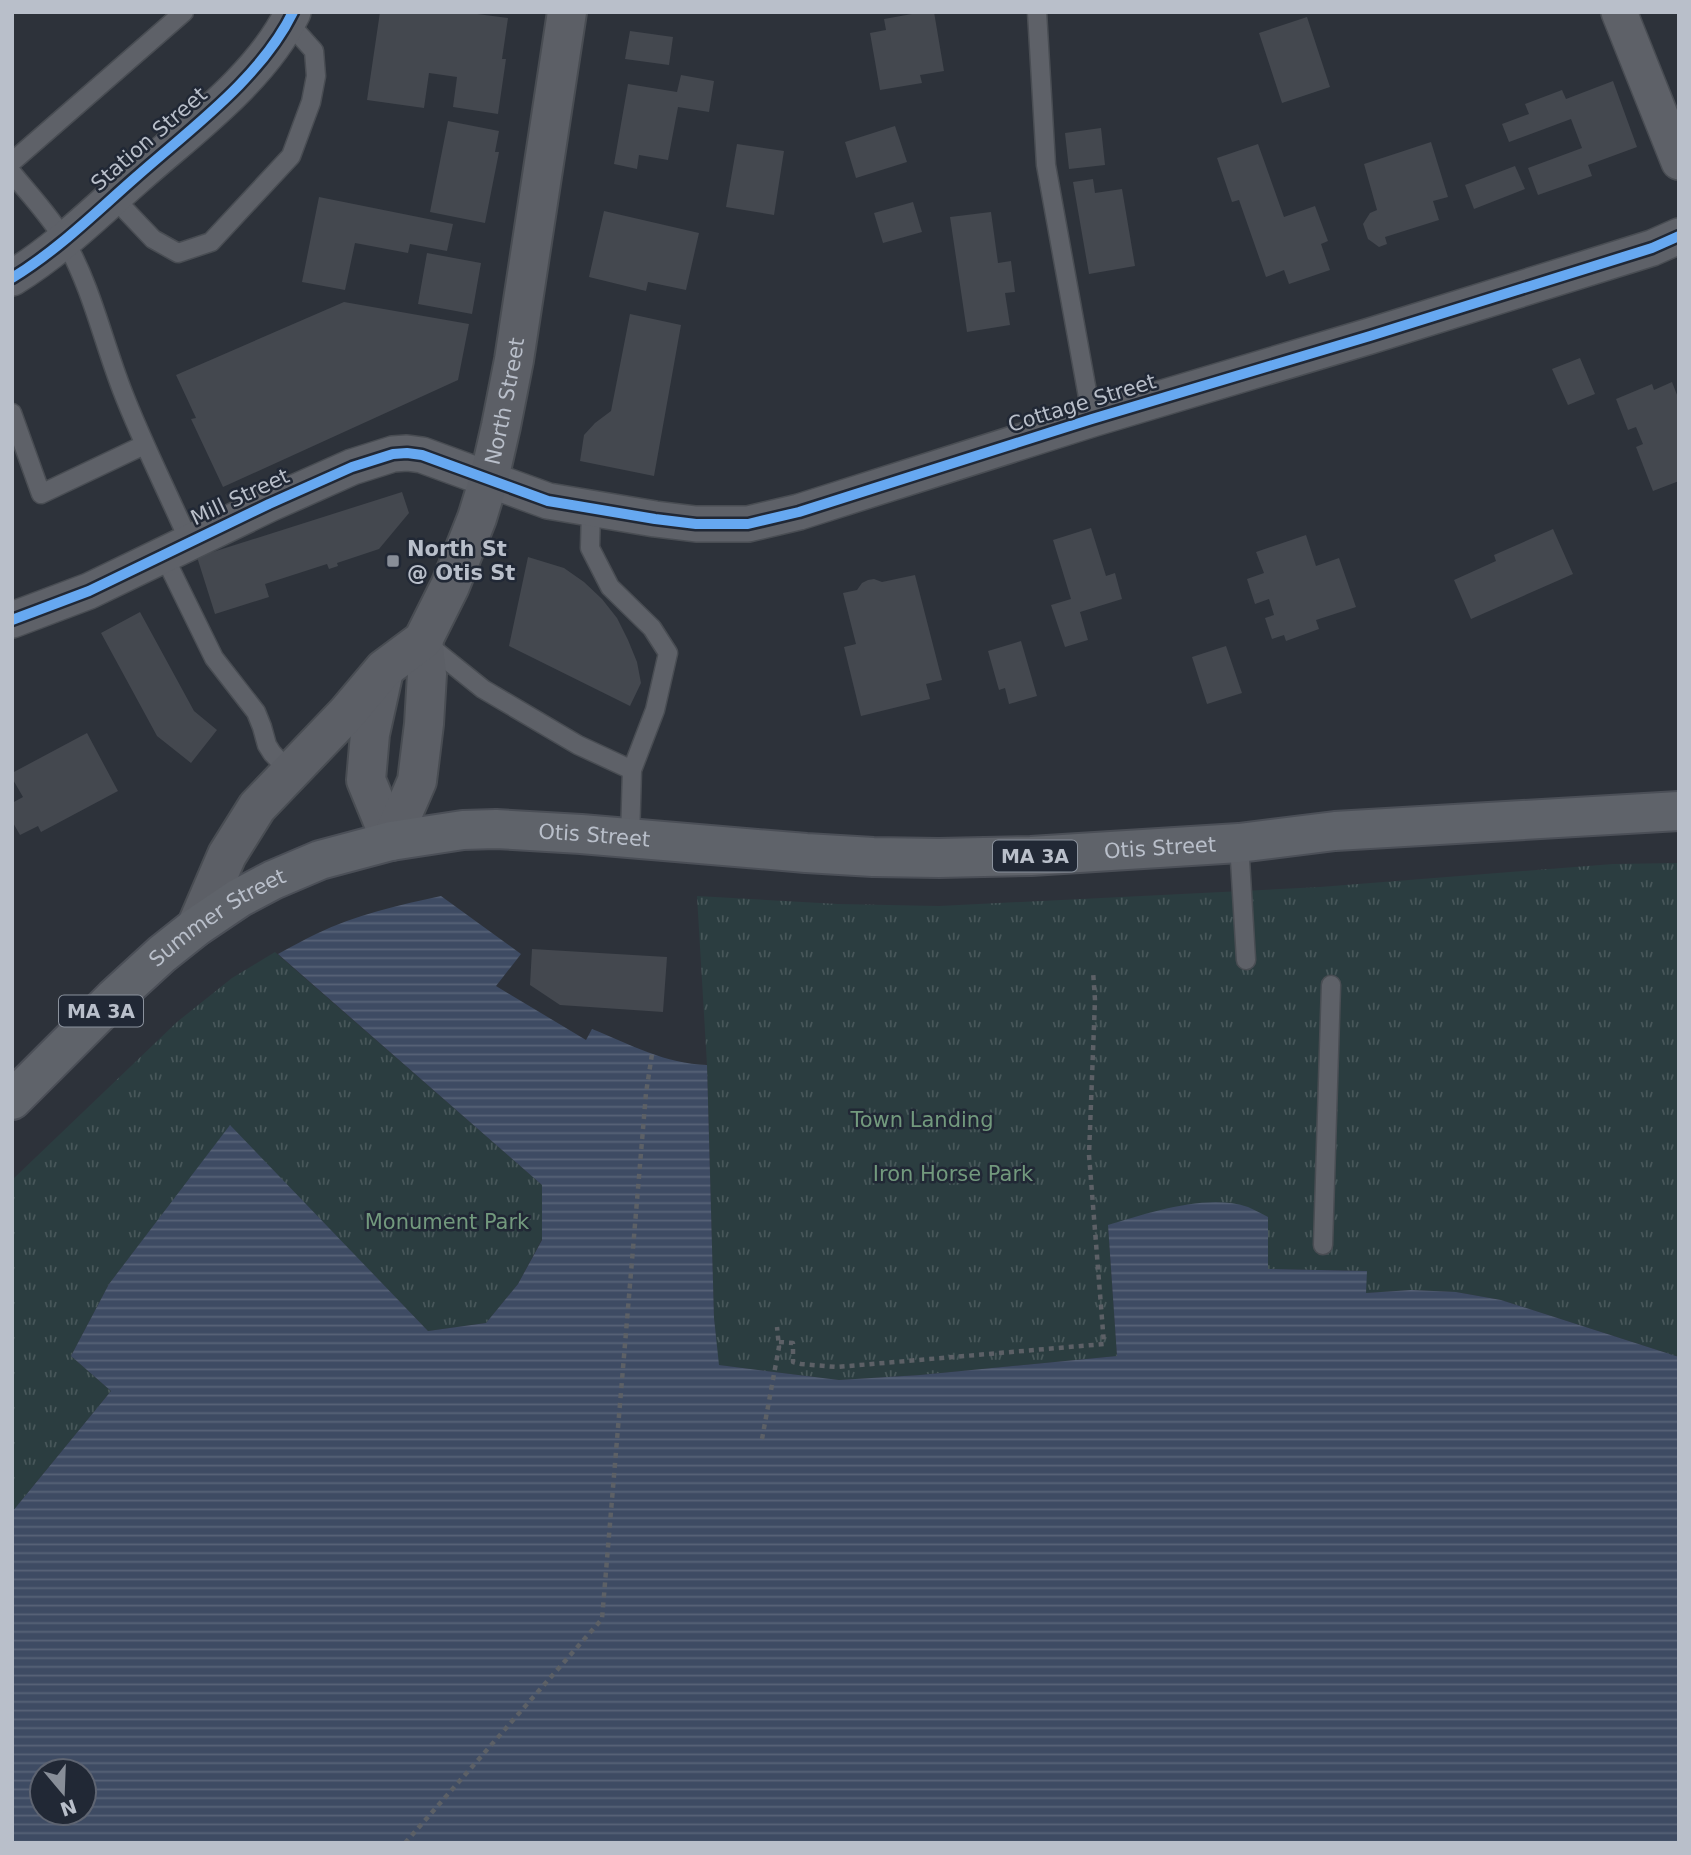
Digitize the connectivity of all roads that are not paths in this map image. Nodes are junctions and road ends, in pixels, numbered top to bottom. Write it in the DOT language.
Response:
graph roads {
  1 [pos="184,12"];
  2 [pos="567,12"];
  3 [pos="1037,12"];
  4 [pos="1619,12"];
  5 [pos="291,17"];
  6 [pos="12,162"];
  7 [pos="1679,162"];
  8 [pos="12,173"];
  9 [pos="113,197"];
  10 [pos="1679,236"];
  11 [pos="64,240"];
  12 [pos="12,278"];
  13 [pos="12,413"];
  14 [pos="1092,419"];
  15 [pos="144,445"];
  16 [pos="489,479"];
  17 [pos="591,508"];
  18 [pos="176,548"];
  19 [pos="12,620"];
  20 [pos="423,640"];
  21 [pos="384,669"];
  22 [pos="632,770"];
  23 [pos="290,772"];
  24 [pos="1679,811"];
  25 [pos="630,838"];
  26 [pos="391,841"];
  27 [pos="1239,843"];
  28 [pos="196,927"];
  29 [pos="1246,960"];
  30 [pos="1331,985"];
  31 [pos="12,1100"];
  32 [pos="1323,1245"];
  1 -- 6 [label="lane"];
  2 -- 16 [label="main road, North Street"];
  3 -- 14 [label="lane"];
  4 -- 7 [label="street"];
  5 -- 9 [label="street, Station Street"];
  5 -- 9 [label="lane"];
  8 -- 11 [label="lane"];
  9 -- 11 [label="street, Station Street"];
  10 -- 14 [label="street, Cottage Street"];
  11 -- 12 [label="street, Station Street"];
  11 -- 15 [label="lane"];
  13 -- 15 [label="lane"];
  14 -- 17 [label="street, Cottage Street"];
  15 -- 18 [label="lane"];
  16 -- 17 [label="street, Cottage Street"];
  16 -- 18 [label="street, Mill Street"];
  16 -- 20 [label="main road, North Street"];
  17 -- 22 [label="lane"];
  18 -- 19 [label="street, Mill Street"];
  18 -- 23 [label="lane"];
  20 -- 21 [label="main road, North Street"];
  20 -- 22 [label="lane"];
  20 -- 26 [label="main road"];
  21 -- 23 [label="main road, North Street"];
  21 -- 26 [label="main road"];
  22 -- 25 [label="lane"];
  23 -- 28 [label="main road, North Street"];
  24 -- 27 [label="main road, Otis Street / MA 3A"];
  25 -- 26 [label="main road, Otis Street / MA 3A"];
  25 -- 27 [label="main road, Otis Street / MA 3A"];
  26 -- 28 [label="main road, Summer Street / MA 3A"];
  27 -- 29 [label="lane"];
  28 -- 31 [label="main road, Summer Street / MA 3A"];
  30 -- 32 [label="lane"];
}
